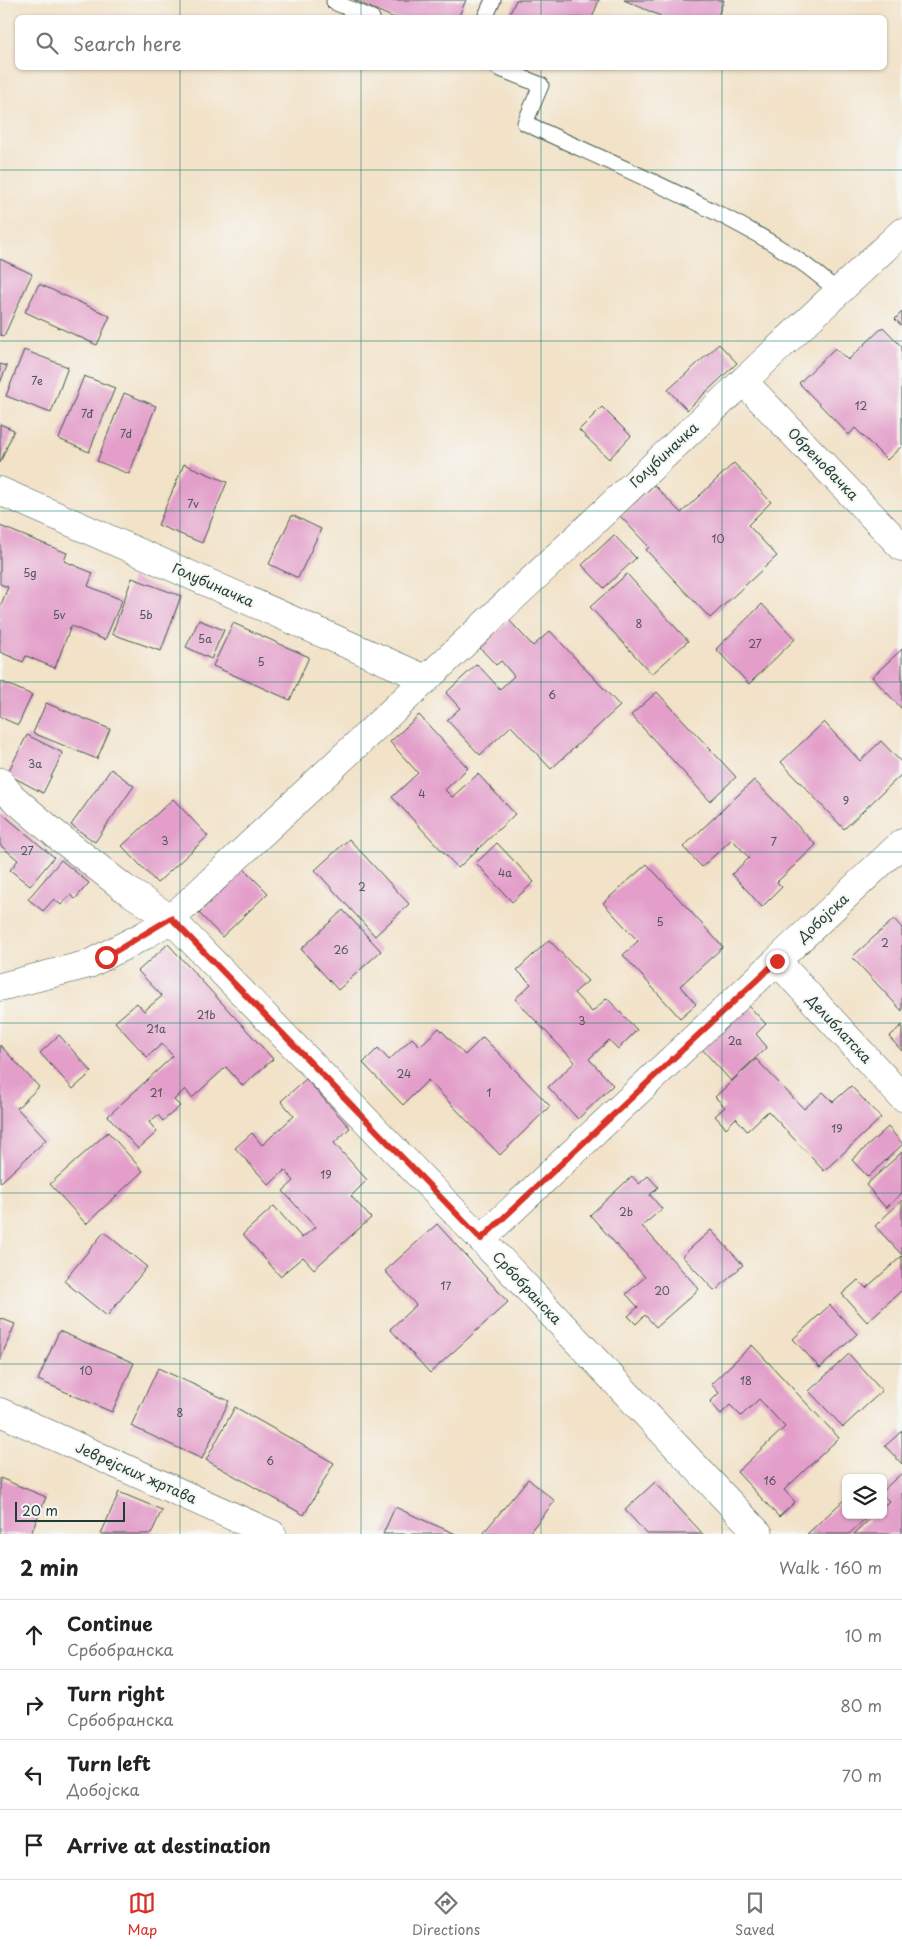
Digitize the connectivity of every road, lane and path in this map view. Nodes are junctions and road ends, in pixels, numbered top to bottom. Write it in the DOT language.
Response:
graph roads {
  1 [pos="493,0"];
  2 [pos="334,2"];
  3 [pos="365,15"];
  4 [pos="486,15"];
  5 [pos="503,70"];
  6 [pos="902,232"];
  7 [pos="839,293"];
  8 [pos="743,381"];
  9 [pos="0,491"];
  10 [pos="902,547"];
  11 [pos="426,679"];
  12 [pos="0,782"];
  13 [pos="902,844"];
  14 [pos="171,918"];
  15 [pos="777,961"];
  16 [pos="0,987"];
  17 [pos="902,1097"];
  18 [pos="481,1239"];
  19 [pos="0,1412"];
  20 [pos="272,1534"];
  21 [pos="759,1534"];
  1 -- 4 [label="lane"];
  2 -- 3 [label="lane"];
  5 -- 7 [label="lane"];
  6 -- 7 [label="street, Голубиначка"];
  7 -- 8 [label="street, Голубиначка"];
  8 -- 10 [label="street, Обреновачка"];
  8 -- 11 [label="street, Голубиначка"];
  9 -- 11 [label="street, Голубиначка"];
  11 -- 14 [label="street, Голубиначка"];
  12 -- 14 [label="street, Србобранска"];
  13 -- 15 [label="street, Добојска"];
  14 -- 16 [label="street"];
  14 -- 18 [label="street, Србобранска"];
  15 -- 17 [label="street, Делиблатска"];
  15 -- 18 [label="street, Добојска"];
  18 -- 21 [label="street, Србобранска"];
  19 -- 20 [label="street, Јеврејских жртава"];
}
